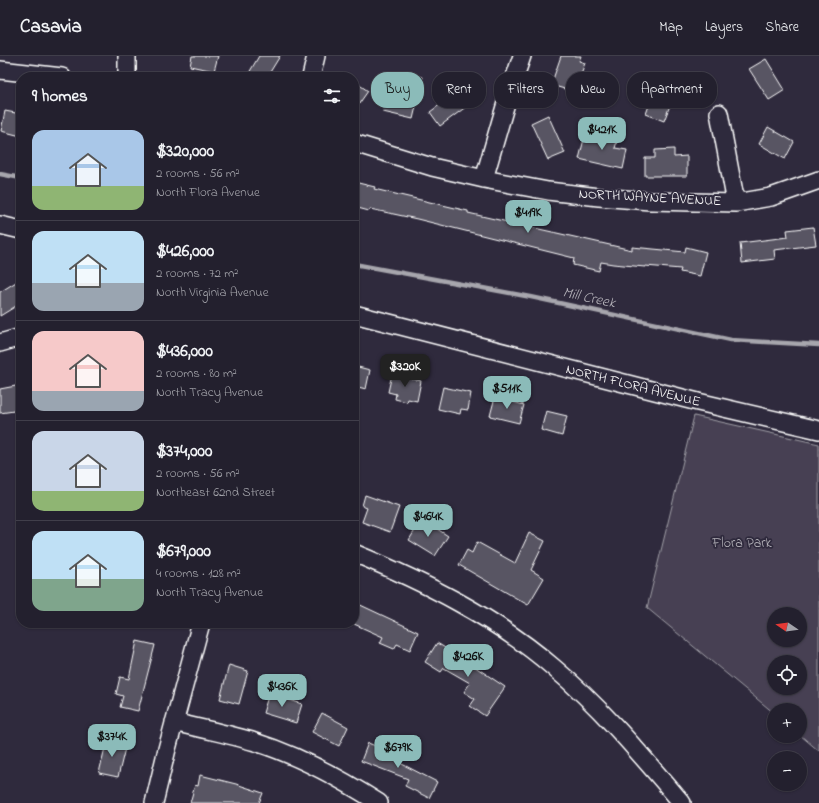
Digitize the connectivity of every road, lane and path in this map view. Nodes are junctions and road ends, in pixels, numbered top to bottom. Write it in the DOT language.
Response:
graph roads {
  1 [pos="127,56"];
  2 [pos="316,56"];
  3 [pos="522,56"];
  4 [pos="0,70"];
  5 [pos="18,72"];
  6 [pos="127,72"];
  7 [pos="312,72"];
  8 [pos="719,113"];
  9 [pos="359,145"];
  10 [pos="484,179"];
  11 [pos="819,180"];
  12 [pos="736,203"];
  13 [pos="0,225"];
  14 [pos="16,229"];
  15 [pos="359,315"];
  16 [pos="16,338"];
  17 [pos="0,343"];
  18 [pos="819,430"];
  19 [pos="359,555"];
  20 [pos="200,628"];
  21 [pos="174,722"];
  22 [pos="154,803"];
  23 [pos="379,803"];
  24 [pos="682,803"];
  1 -- 6 [label="street"];
  2 -- 7 [label="street"];
  3 -- 10 [label="street"];
  4 -- 5 [label="street"];
  8 -- 12 [label="street"];
  9 -- 10 [label="street, NORTH WAYNE AVENUE"];
  10 -- 12 [label="street, NORTH WAYNE AVENUE"];
  11 -- 12 [label="street, NORTH WAYNE AVENUE"];
  13 -- 14 [label="street"];
  15 -- 18 [label="street, NORTH FLORA AVENUE"];
  16 -- 17 [label="street"];
  19 -- 24 [label="street"];
  20 -- 21 [label="street"];
  21 -- 22 [label="street"];
  21 -- 23 [label="street"];
}
